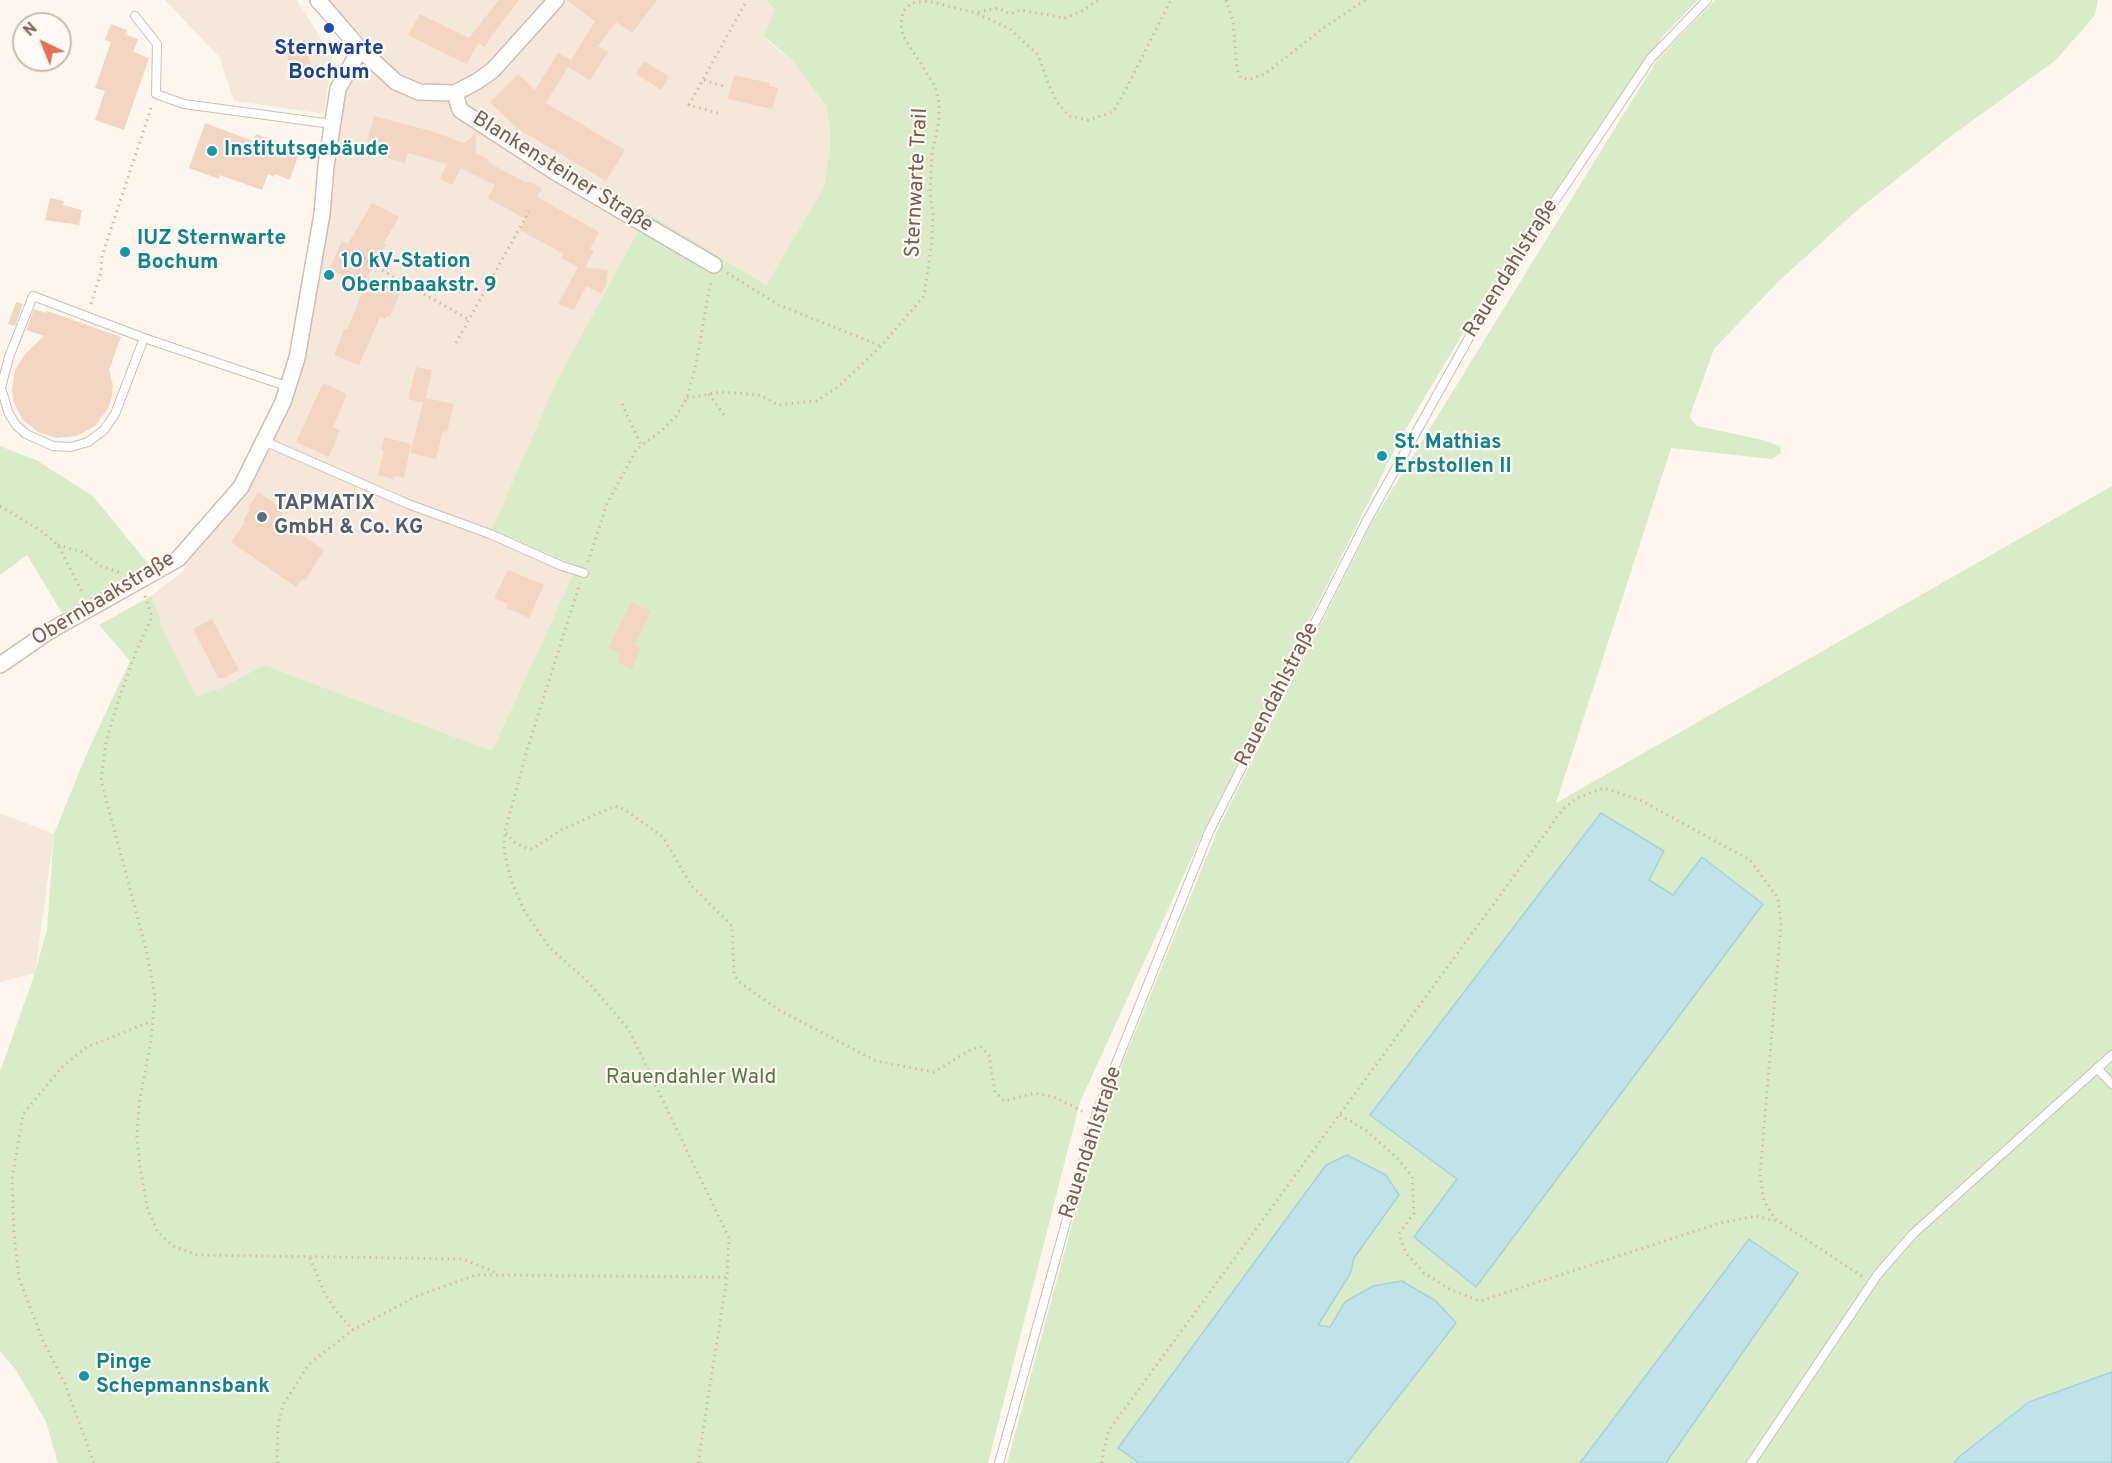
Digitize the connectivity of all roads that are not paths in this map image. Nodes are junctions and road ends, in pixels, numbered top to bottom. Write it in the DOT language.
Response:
graph roads {
  1 [pos="318,0"];
  2 [pos="556,0"];
  3 [pos="1707,0"];
  4 [pos="135,16"];
  5 [pos="360,49"];
  6 [pos="455,93"];
  7 [pos="332,124"];
  8 [pos="714,265"];
  9 [pos="144,338"];
  10 [pos="289,387"];
  11 [pos="264,441"];
  12 [pos="584,573"];
  13 [pos="0,665"];
  14 [pos="2112,1055"];
  15 [pos="2097,1068"];
  16 [pos="2112,1084"];
  17 [pos="999,1463"];
  18 [pos="1751,1463"];
  1 -- 5 [label="street, Blankensteiner Straße"];
  2 -- 6 [label="street, Blankensteiner Straße"];
  3 -- 17 [label="lane, Rauendahlstraße"];
  4 -- 7 [label="lane"];
  5 -- 6 [label="street, Blankensteiner Straße"];
  5 -- 7 [label="street, Obernbaakstraße"];
  6 -- 8 [label="street, Blankensteiner Straße"];
  7 -- 10 [label="street, Obernbaakstraße"];
  9 -- 9 [label="lane"];
  9 -- 10 [label="lane"];
  10 -- 11 [label="street, Obernbaakstraße"];
  11 -- 12 [label="lane"];
  11 -- 13 [label="street, Obernbaakstraße"];
  14 -- 15 [label="lane"];
  15 -- 16 [label="lane"];
  15 -- 18 [label="lane"];
}
